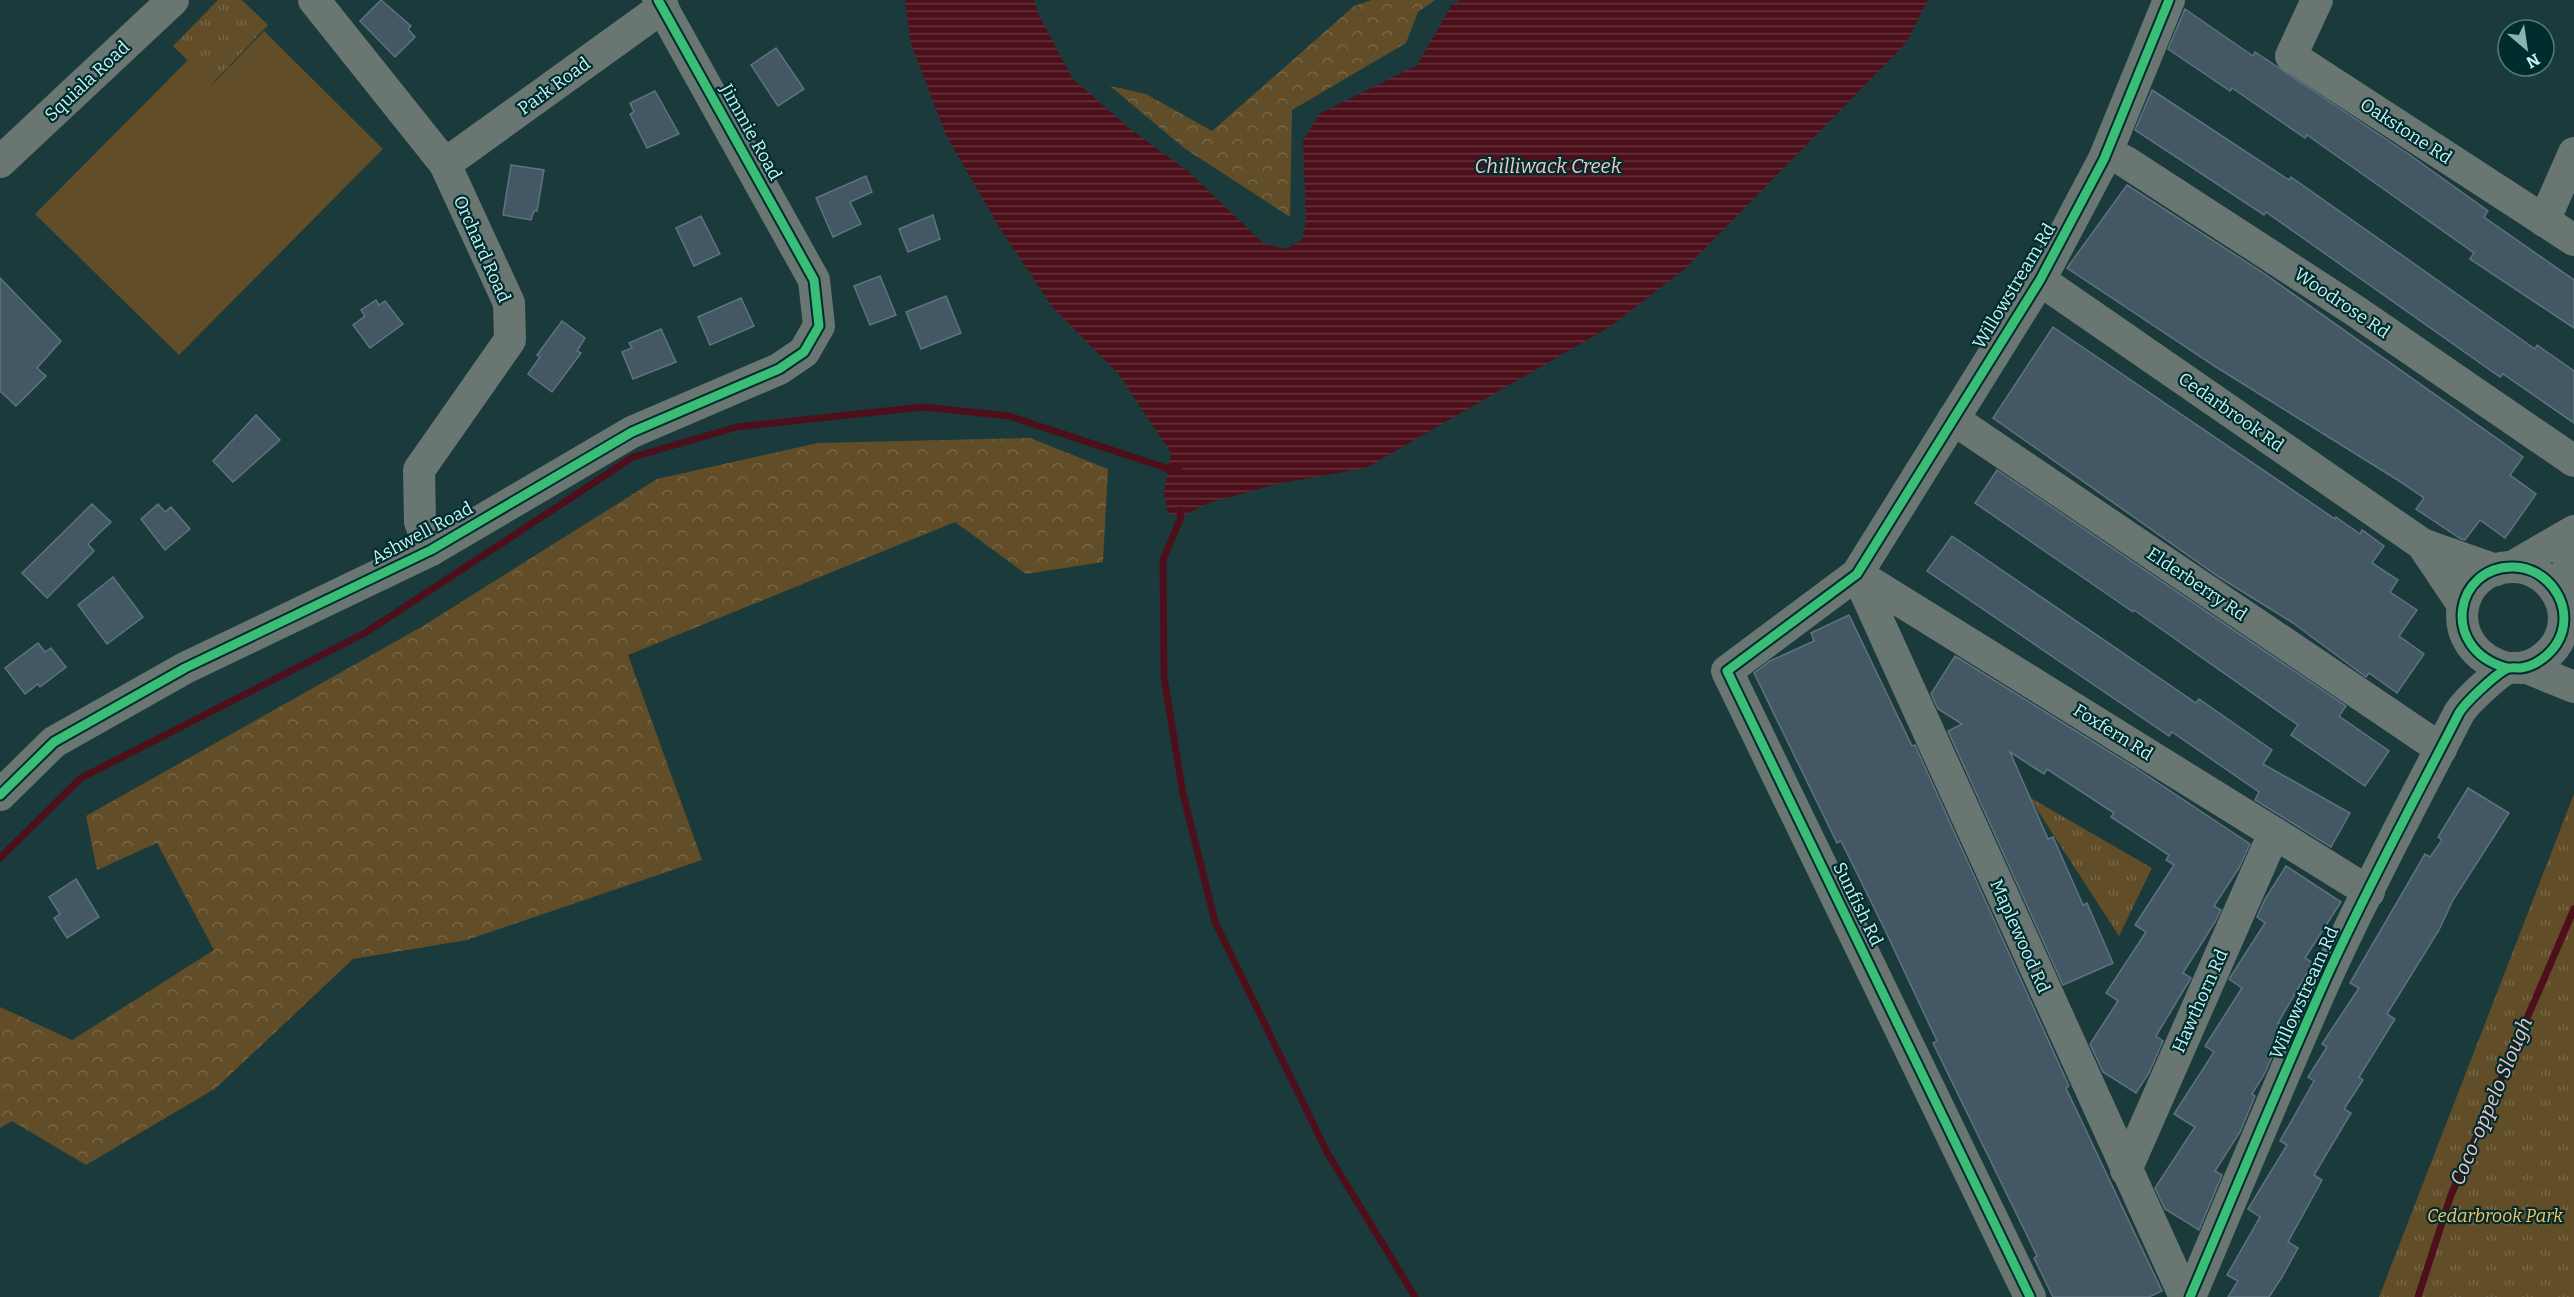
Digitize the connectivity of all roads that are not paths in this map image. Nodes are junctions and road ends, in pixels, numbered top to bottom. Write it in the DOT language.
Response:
graph roads {
  1 [pos="173,0"];
  2 [pos="315,0"];
  3 [pos="2169,0"];
  4 [pos="2317,0"];
  5 [pos="660,4"];
  6 [pos="2574,153"];
  7 [pos="2104,159"];
  8 [pos="0,162"];
  9 [pos="445,164"];
  10 [pos="2544,221"];
  11 [pos="2574,240"];
  12 [pos="814,280"];
  13 [pos="2040,280"];
  14 [pos="1953,418"];
  15 [pos="2574,461"];
  16 [pos="2574,531"];
  17 [pos="2574,538"];
  18 [pos="2422,544"];
  19 [pos="431,550"];
  20 [pos="2504,568"];
  21 [pos="1857,574"];
  22 [pos="2463,605"];
  23 [pos="2566,618"];
  24 [pos="2466,639"];
  25 [pos="2516,668"];
  26 [pos="2574,687"];
  27 [pos="2461,708"];
  28 [pos="2440,749"];
  29 [pos="0,795"];
  30 [pos="2274,833"];
  31 [pos="2369,892"];
  32 [pos="2126,1170"];
  33 [pos="2030,1297"];
  34 [pos="2185,1297"];
  35 [pos="2190,1297"];
  1 -- 8 [label="street, Squiala Road"];
  2 -- 9 [label="street, Orchard Road"];
  3 -- 7 [label="street, Willowstream Rd"];
  4 -- 10 [label="street, Oakstone Rd"];
  5 -- 9 [label="street, Park Road"];
  5 -- 12 [label="street, Jimmie Road"];
  6 -- 10 [label="street"];
  7 -- 13 [label="street, Willowstream Rd"];
  7 -- 15 [label="street, Woodrose Rd"];
  9 -- 19 [label="street, Orchard Road"];
  10 -- 11 [label="street, Oakstone Rd"];
  12 -- 19 [label="street, Ashwell Road"];
  13 -- 14 [label="street, Willowstream Rd"];
  13 -- 18 [label="street, Cedarbrook Rd"];
  14 -- 21 [label="street, Willowstream Rd"];
  14 -- 28 [label="street, Elderberry Rd"];
  16 -- 20 [label="street"];
  17 -- 23 [label="street"];
  18 -- 20 [label="street"];
  18 -- 22 [label="street"];
  19 -- 29 [label="street, Ashwell Road"];
  20 -- 22 [label="street"];
  20 -- 23 [label="street"];
  21 -- 30 [label="street, Foxfern Rd"];
  21 -- 32 [label="street, Maplewood Rd"];
  21 -- 33 [label="street, Sunfish Rd"];
  22 -- 24 [label="street"];
  23 -- 25 [label="street"];
  24 -- 25 [label="street"];
  24 -- 27 [label="street"];
  25 -- 26 [label="street"];
  25 -- 27 [label="street"];
  27 -- 28 [label="street, Willowstream Rd"];
  28 -- 31 [label="street, Willowstream Rd"];
  30 -- 31 [label="street, Foxfern Rd"];
  30 -- 32 [label="street, Hawthorn Rd"];
  31 -- 35 [label="street, Willowstream Rd"];
  32 -- 34 [label="street, Maplewood Rd"];
}
